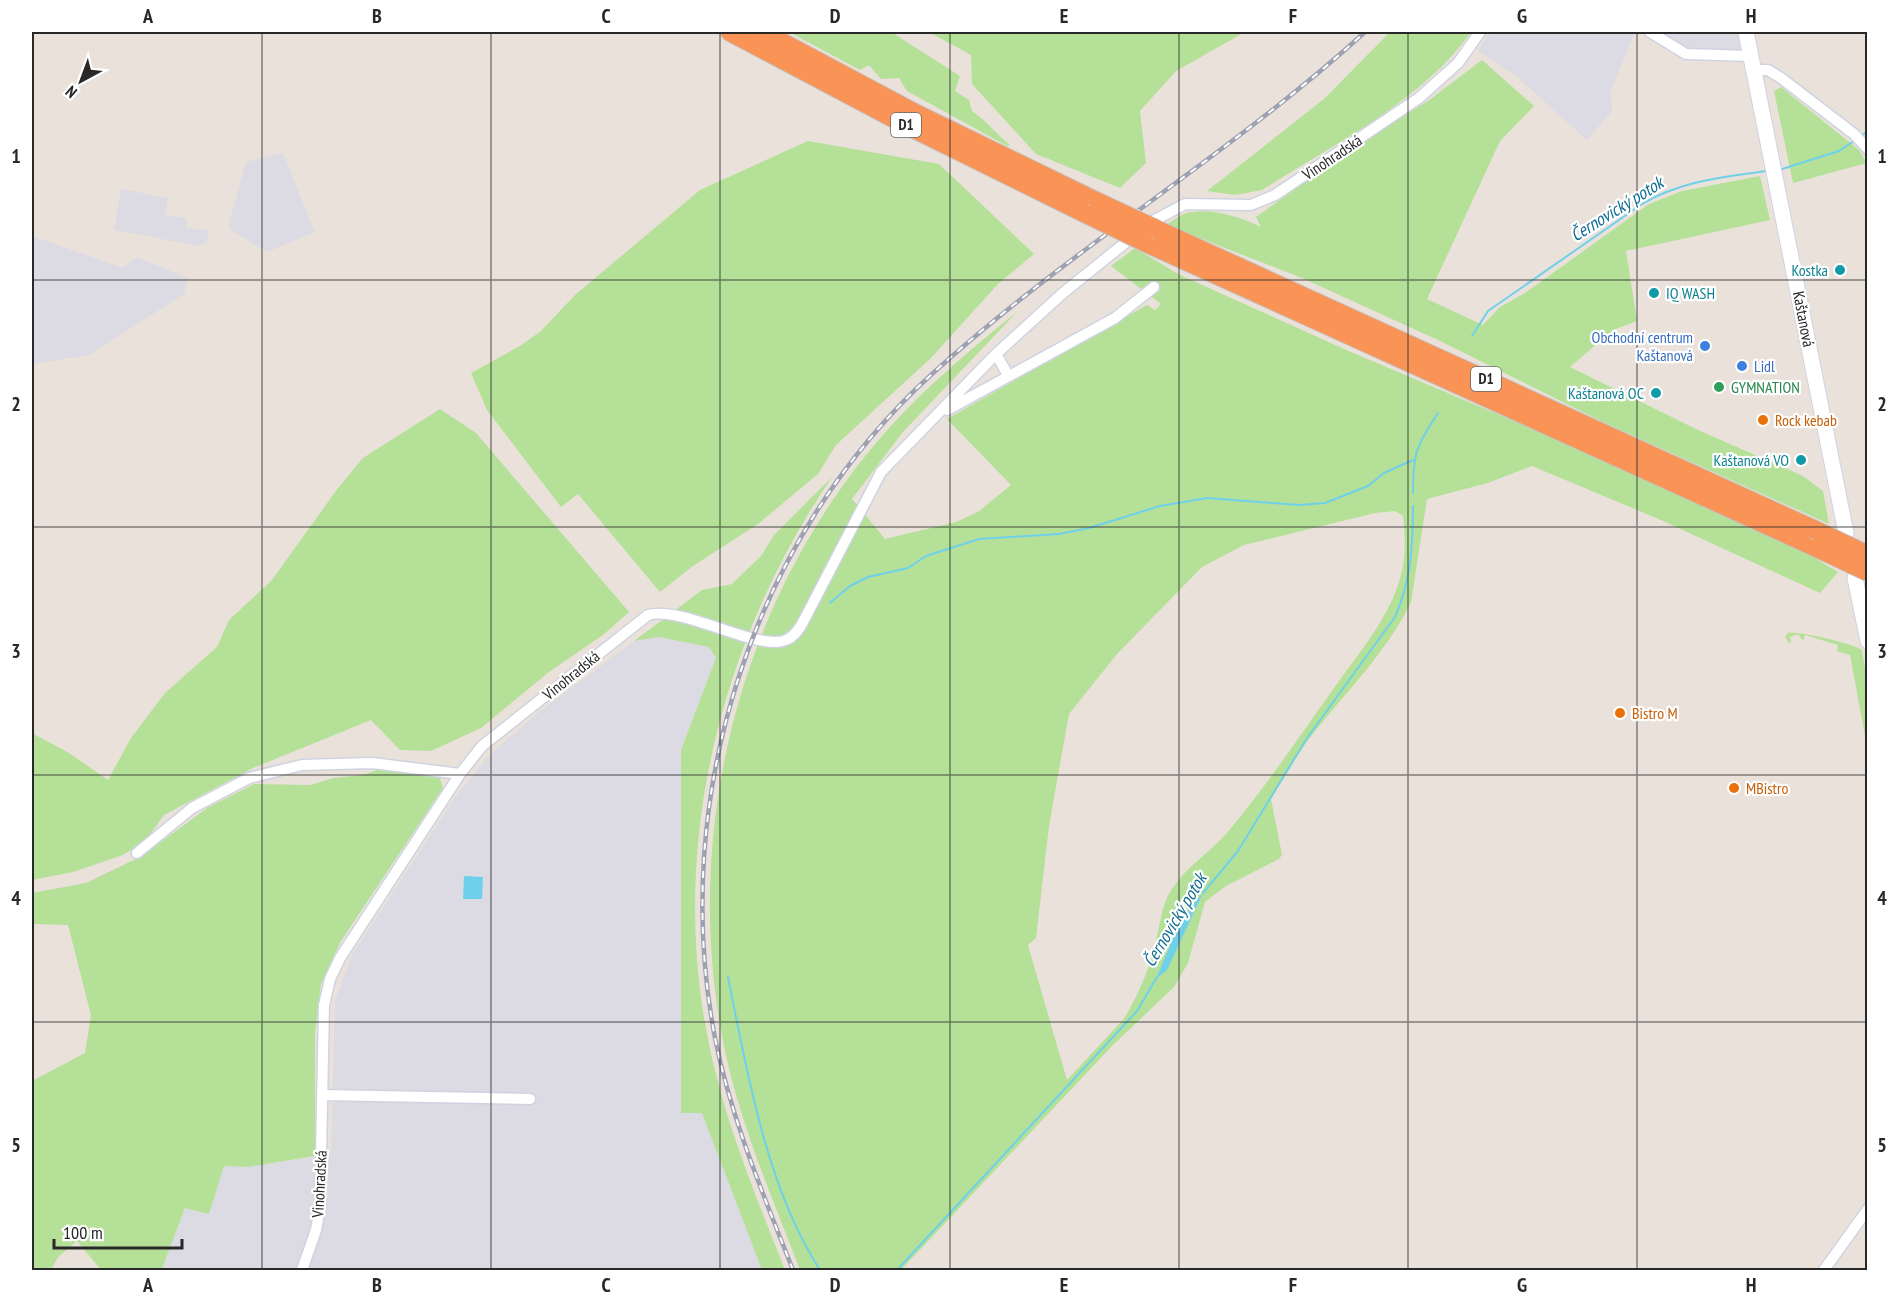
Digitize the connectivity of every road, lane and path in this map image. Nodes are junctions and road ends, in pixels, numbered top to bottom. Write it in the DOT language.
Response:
graph roads {
  1 [pos="730,32"];
  2 [pos="763,32"];
  3 [pos="1480,32"];
  4 [pos="1650,32"];
  5 [pos="1746,32"];
  6 [pos="1753,63"];
  7 [pos="1865,146"];
  8 [pos="1091,208"];
  9 [pos="1152,230"];
  10 [pos="1125,243"];
  11 [pos="1154,287"];
  12 [pos="996,354"];
  13 [pos="1008,375"];
  14 [pos="933,418"];
  15 [pos="1846,533"];
  16 [pos="1868,555"];
  17 [pos="1861,575"];
  18 [pos="1868,641"];
  19 [pos="459,774"];
  20 [pos="137,853"];
  21 [pos="322,1095"];
  22 [pos="530,1098"];
  23 [pos="1868,1209"];
  24 [pos="302,1270"];
  25 [pos="1824,1270"];
  1 -- 8 [label="highway, D1"];
  2 -- 8 [label="highway, D1"];
  3 -- 9 [label="street, Vinohradská"];
  4 -- 6 [label="street"];
  5 -- 6 [label="main road, Kaštanová"];
  6 -- 7 [label="street"];
  6 -- 15 [label="main road, Kaštanová"];
  8 -- 9 [label="highway, D1, bridge"];
  9 -- 16 [label="highway, D1, bridge"];
  9 -- 17 [label="highway, D1, bridge"];
  10 -- 12 [label="street, Vinohradská"];
  11 -- 13 [label="street, Vinohradská"];
  12 -- 13 [label="street"];
  12 -- 14 [label="street, Vinohradská"];
  13 -- 14 [label="street, Vinohradská"];
  14 -- 19 [label="street, Vinohradská"];
  17 -- 18 [label="main road"];
  19 -- 20 [label="street"];
  19 -- 21 [label="street, Vinohradská"];
  21 -- 22 [label="street"];
  21 -- 24 [label="street, Vinohradská"];
  23 -- 25 [label="street"];
}
